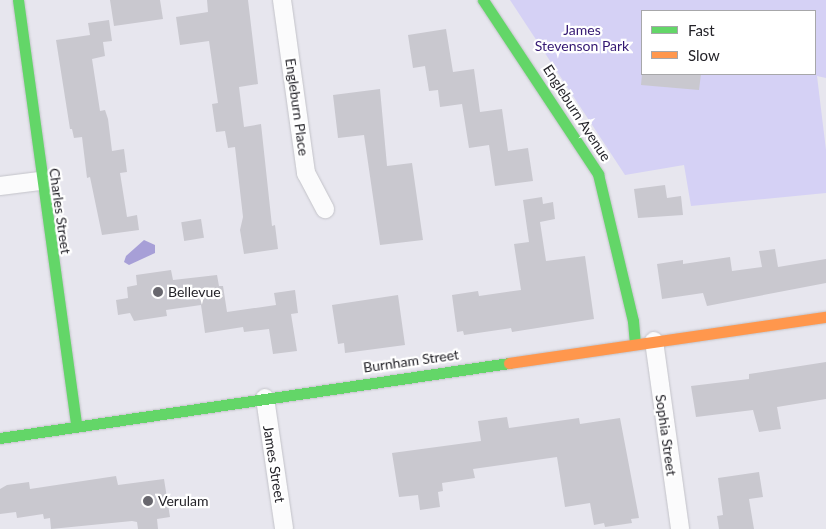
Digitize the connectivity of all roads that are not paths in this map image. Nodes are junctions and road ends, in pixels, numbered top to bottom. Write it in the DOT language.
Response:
graph roads {
  1 [pos="18,0"];
  2 [pos="282,0"];
  3 [pos="483,0"];
  4 [pos="40,181"];
  5 [pos="0,186"];
  6 [pos="325,209"];
  7 [pos="826,317"];
  8 [pos="654,341"];
  9 [pos="636,344"];
  10 [pos="265,398"];
  11 [pos="76,426"];
  12 [pos="0,438"];
  13 [pos="284,529"];
  14 [pos="680,529"];
  1 -- 4 [label="street, Charles Street"];
  2 -- 6 [label="street, Engleburn Place"];
  3 -- 9 [label="street, Engleburn Avenue"];
  4 -- 5 [label="street"];
  4 -- 11 [label="street, Charles Street"];
  7 -- 8 [label="street, Burnham Street"];
  8 -- 9 [label="street, Burnham Street"];
  8 -- 14 [label="street, Sophia Street"];
  9 -- 10 [label="street, Burnham Street"];
  10 -- 11 [label="street, Burnham Street"];
  10 -- 13 [label="street, James Street"];
  11 -- 12 [label="street, Burnham Street"];
}
